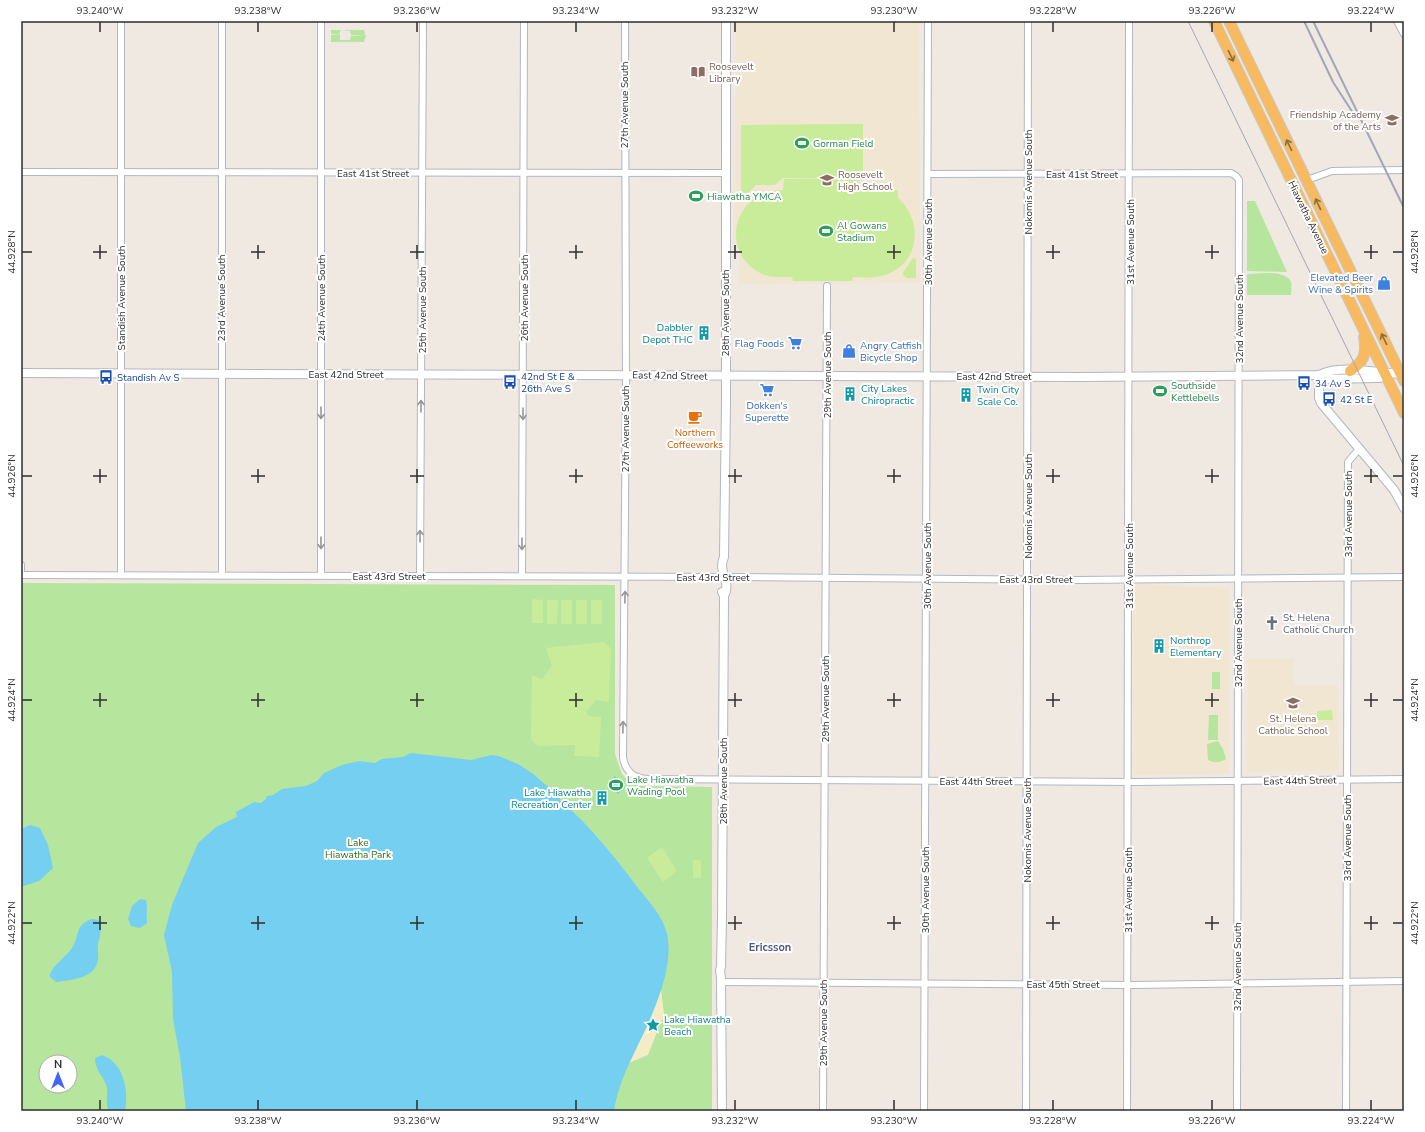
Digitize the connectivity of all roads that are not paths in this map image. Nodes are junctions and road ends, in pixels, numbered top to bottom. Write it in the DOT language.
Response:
graph roads {
  1 [pos="121,21"];
  2 [pos="222,21"];
  3 [pos="321,21"];
  4 [pos="423,21"];
  5 [pos="524,21"];
  6 [pos="625,21"];
  7 [pos="726,21"];
  8 [pos="928,21"];
  9 [pos="1028,21"];
  10 [pos="1130,21"];
  11 [pos="1214,21"];
  12 [pos="1229,21"];
  13 [pos="1397,21"];
  14 [pos="1404,34"];
  15 [pos="1404,170"];
  16 [pos="21,172"];
  17 [pos="121,172"];
  18 [pos="221,173"];
  19 [pos="321,173"];
  20 [pos="423,173"];
  21 [pos="524,173"];
  22 [pos="624,173"];
  23 [pos="725,173"];
  24 [pos="928,174"];
  25 [pos="1028,174"];
  26 [pos="1130,174"];
  27 [pos="1236,176"];
  28 [pos="1307,180"];
  29 [pos="827,286"];
  30 [pos="1361,324"];
  31 [pos="1350,371"];
  32 [pos="121,372"];
  33 [pos="21,373"];
  34 [pos="221,373"];
  35 [pos="321,374"];
  36 [pos="422,374"];
  37 [pos="1385,374"];
  38 [pos="523,375"];
  39 [pos="625,375"];
  40 [pos="826,375"];
  41 [pos="1319,375"];
  42 [pos="725,376"];
  43 [pos="928,376"];
  44 [pos="1029,376"];
  45 [pos="1130,376"];
  46 [pos="1239,376"];
  47 [pos="1403,376"];
  48 [pos="1404,413"];
  49 [pos="1359,449"];
  50 [pos="1404,508"];
  51 [pos="21,565"];
  52 [pos="21,570"];
  53 [pos="122,574"];
  54 [pos="222,574"];
  55 [pos="21,575"];
  56 [pos="321,575"];
  57 [pos="420,575"];
  58 [pos="522,576"];
  59 [pos="625,577"];
  60 [pos="724,577"];
  61 [pos="1404,577"];
  62 [pos="825,578"];
  63 [pos="927,578"];
  64 [pos="1238,578"];
  65 [pos="1348,578"];
  66 [pos="1129,579"];
  67 [pos="1028,580"];
  68 [pos="625,766"];
  69 [pos="1404,779"];
  70 [pos="723,780"];
  71 [pos="824,780"];
  72 [pos="1347,780"];
  73 [pos="926,781"];
  74 [pos="1027,782"];
  75 [pos="1128,782"];
  76 [pos="1238,782"];
  77 [pos="721,980"];
  78 [pos="1404,981"];
  79 [pos="823,982"];
  80 [pos="1347,982"];
  81 [pos="924,983"];
  82 [pos="1237,983"];
  83 [pos="1026,984"];
  84 [pos="1128,985"];
  85 [pos="722,1111"];
  86 [pos="823,1111"];
  87 [pos="924,1111"];
  88 [pos="1026,1111"];
  89 [pos="1127,1111"];
  90 [pos="1237,1111"];
  91 [pos="1346,1111"];
  1 -- 17 [label="street, Standish Avenue South"];
  2 -- 18 [label="street, 23rd Avenue South"];
  3 -- 19 [label="street, 24th Avenue South"];
  4 -- 20 [label="street, 25th Avenue South"];
  5 -- 21 [label="street, 26th Avenue South"];
  6 -- 22 [label="street, 27th Avenue South"];
  7 -- 23 [label="street, 28th Avenue South"];
  8 -- 24 [label="street, 30th Avenue South"];
  9 -- 25 [label="street, Nokomis Avenue South"];
  10 -- 26 [label="street, 31st Avenue South"];
  11 -- 30 [label="highway, Hiawatha Avenue, one-way"];
  28 -- 12 [label="highway, Hiawatha Avenue, one-way"];
  13 -- 14 [label="street"];
  15 -- 28 [label="street"];
  16 -- 17 [label="street, East 41st Street"];
  17 -- 18 [label="street, East 41st Street"];
  17 -- 32 [label="street, Standish Avenue South"];
  18 -- 19 [label="street, East 41st Street"];
  18 -- 34 [label="street, 23rd Avenue South"];
  19 -- 20 [label="street, East 41st Street"];
  19 -- 35 [label="street, 24th Avenue South"];
  20 -- 21 [label="street, East 41st Street"];
  20 -- 36 [label="street, 25th Avenue South"];
  21 -- 22 [label="street, East 41st Street"];
  21 -- 38 [label="street, 26th Avenue South"];
  22 -- 23 [label="street, East 41st Street"];
  22 -- 39 [label="street, 27th Avenue South"];
  23 -- 42 [label="street, 28th Avenue South"];
  24 -- 25 [label="street, East 41st Street"];
  24 -- 43 [label="street, 30th Avenue South"];
  25 -- 26 [label="street, East 41st Street"];
  25 -- 44 [label="street, Nokomis Avenue South"];
  26 -- 27 [label="street, East 41st Street"];
  26 -- 45 [label="street, 31st Avenue South"];
  27 -- 46 [label="street, 32nd Avenue South"];
  47 -- 28 [label="highway, Hiawatha Avenue, one-way"];
  29 -- 40 [label="street, 29th Avenue South"];
  30 -- 31 [label="highway"];
  30 -- 37 [label="highway, Hiawatha Avenue"];
  31 -- 37 [label="street, East 42nd Street"];
  31 -- 41 [label="street, East 42nd Street"];
  32 -- 33 [label="street, East 42nd Street"];
  32 -- 34 [label="street, East 42nd Street"];
  32 -- 53 [label="street, Standish Avenue South"];
  34 -- 35 [label="street, East 42nd Street"];
  34 -- 54 [label="street, 23rd Avenue South"];
  35 -- 36 [label="street, East 42nd Street"];
  35 -- 56 [label="street, 24th Avenue South, one-way"];
  36 -- 38 [label="street, East 42nd Street"];
  57 -- 36 [label="street, 25th Avenue South, one-way"];
  37 -- 41 [label="street, East 42nd Street"];
  37 -- 47 [label="street, East 42nd Street"];
  37 -- 48 [label="highway, Hiawatha Avenue"];
  38 -- 39 [label="street, East 42nd Street"];
  38 -- 58 [label="street, 26th Avenue South, one-way"];
  39 -- 42 [label="street, East 42nd Street"];
  39 -- 59 [label="street, 27th Avenue South"];
  40 -- 42 [label="street, East 42nd Street"];
  40 -- 43 [label="street, East 42nd Street"];
  40 -- 62 [label="street, 29th Avenue South"];
  41 -- 46 [label="street, East 42nd Street"];
  41 -- 49 [label="street"];
  42 -- 60 [label="street, 28th Avenue South"];
  43 -- 44 [label="street, East 42nd Street"];
  43 -- 63 [label="street, 30th Avenue South"];
  44 -- 45 [label="street, East 42nd Street"];
  44 -- 67 [label="street, Nokomis Avenue South"];
  45 -- 46 [label="street, East 42nd Street"];
  45 -- 66 [label="street, 31st Avenue South"];
  46 -- 64 [label="street, 32nd Avenue South"];
  49 -- 50 [label="street"];
  49 -- 65 [label="street, 33rd Avenue South"];
  51 -- 52 [label="street"];
  53 -- 54 [label="street, East 43rd Street"];
  53 -- 55 [label="street, East 43rd Street"];
  54 -- 56 [label="street, East 43rd Street"];
  56 -- 57 [label="street, East 43rd Street"];
  57 -- 58 [label="street, East 43rd Street"];
  58 -- 59 [label="street, East 43rd Street"];
  59 -- 60 [label="street, East 43rd Street"];
  68 -- 59 [label="street, 27th Avenue South, one-way"];
  60 -- 62 [label="street, East 43rd Street"];
  60 -- 70 [label="street, 28th Avenue South"];
  61 -- 65 [label="street, East 43rd Street"];
  62 -- 63 [label="street, East 43rd Street"];
  62 -- 71 [label="street, 29th Avenue South"];
  63 -- 67 [label="street, East 43rd Street"];
  63 -- 73 [label="street, 30th Avenue South"];
  64 -- 65 [label="street, East 43rd Street"];
  64 -- 66 [label="street, East 43rd Street"];
  64 -- 76 [label="street, 32nd Avenue South"];
  65 -- 72 [label="street, 33rd Avenue South"];
  66 -- 67 [label="street, East 43rd Street"];
  66 -- 75 [label="street, 31st Avenue South"];
  67 -- 74 [label="street, Nokomis Avenue South"];
  68 -- 70 [label="street, East 44th Street"];
  69 -- 72 [label="street, East 44th Street"];
  70 -- 71 [label="street, East 44th Street"];
  70 -- 77 [label="street, 28th Avenue South"];
  71 -- 73 [label="street, East 44th Street"];
  71 -- 79 [label="street, 29th Avenue South"];
  72 -- 76 [label="street, East 44th Street"];
  72 -- 80 [label="street, 33rd Avenue South"];
  73 -- 74 [label="street, East 44th Street"];
  73 -- 81 [label="street, 30th Avenue South"];
  74 -- 75 [label="street, East 44th Street"];
  74 -- 83 [label="street, Nokomis Avenue South"];
  75 -- 76 [label="street, East 44th Street"];
  75 -- 84 [label="street, 31st Avenue South"];
  76 -- 82 [label="street, 32nd Avenue South"];
  77 -- 79 [label="street, East 45th Street"];
  77 -- 85 [label="street, 28th Avenue South"];
  78 -- 80 [label="street, East 45th Street"];
  79 -- 81 [label="street, East 45th Street"];
  79 -- 86 [label="street, 29th Avenue South"];
  80 -- 82 [label="street, East 45th Street"];
  80 -- 91 [label="street, 33rd Avenue South"];
  81 -- 83 [label="street, East 45th Street"];
  81 -- 87 [label="street, 30th Avenue South"];
  82 -- 84 [label="street, East 45th Street"];
  82 -- 90 [label="street, 32nd Avenue South"];
  83 -- 84 [label="street, East 45th Street"];
  83 -- 88 [label="street, Nokomis Avenue South"];
  84 -- 89 [label="street, 31st Avenue South"];
}
